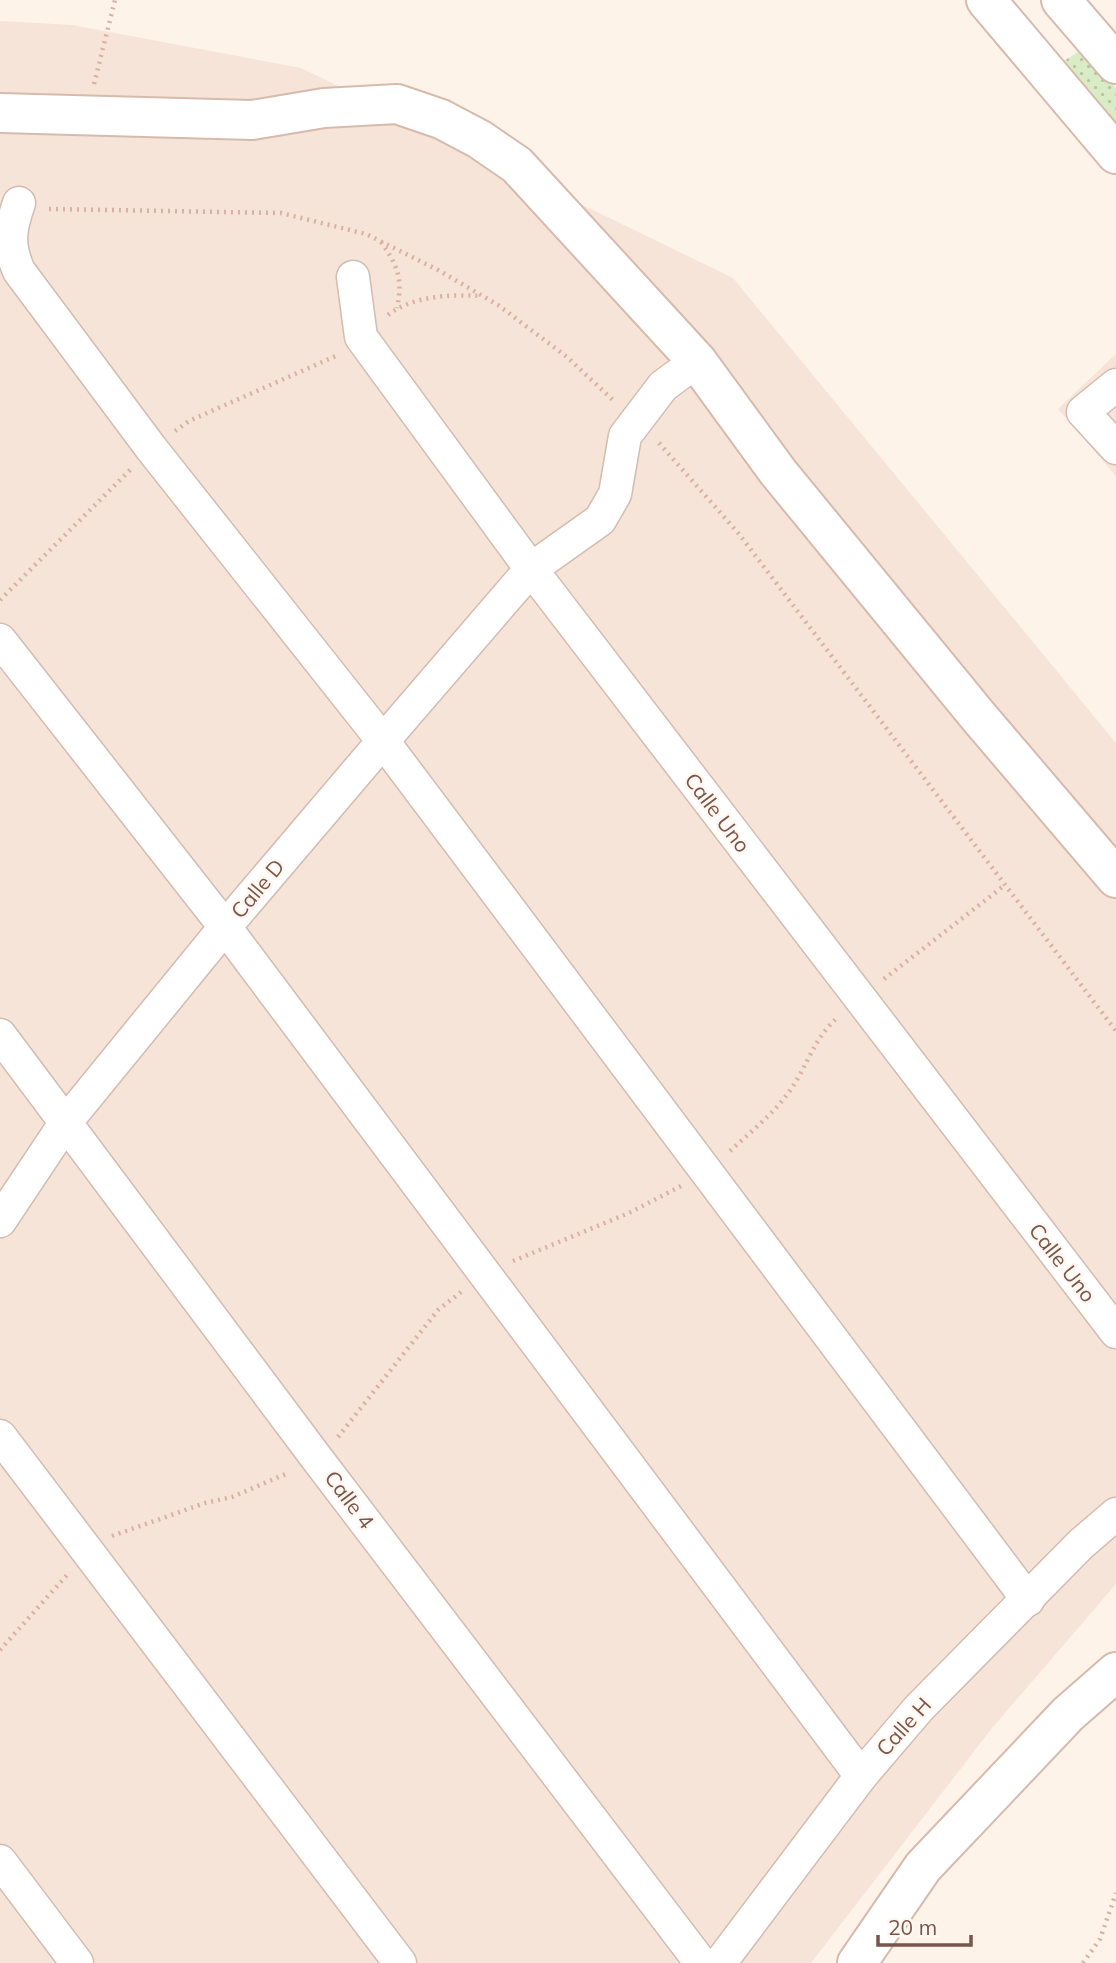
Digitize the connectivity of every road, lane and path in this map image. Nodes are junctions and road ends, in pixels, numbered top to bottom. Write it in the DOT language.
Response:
graph roads {
  1 [pos="115,0"];
  2 [pos="986,0"];
  3 [pos="1070,3"];
  4 [pos="1116,64"];
  5 [pos="0,113"];
  6 [pos="88,115"];
  7 [pos="1116,154"];
  8 [pos="19,202"];
  9 [pos="381,242"];
  10 [pos="353,277"];
  11 [pos="485,297"];
  12 [pos="397,309"];
  13 [pos="361,337"];
  14 [pos="696,361"];
  15 [pos="1116,384"];
  16 [pos="151,448"];
  17 [pos="1116,448"];
  18 [pos="531,569"];
  19 [pos="0,600"];
  20 [pos="0,640"];
  21 [pos="383,741"];
  22 [pos="1116,878"];
  23 [pos="225,927"];
  24 [pos="0,1035"];
  25 [pos="66,1122"];
  26 [pos="0,1221"];
  27 [pos="1116,1332"];
  28 [pos="0,1436"];
  29 [pos="1116,1514"];
  30 [pos="1028,1600"];
  31 [pos="1116,1672"];
  32 [pos="860,1776"];
  33 [pos="0,1861"];
  34 [pos="1116,1892"];
  35 [pos="77,1963"];
  36 [pos="400,1963"];
  37 [pos="701,1963"];
  38 [pos="720,1963"];
  39 [pos="857,1963"];
  40 [pos="1083,1963"];
  1 -- 6 [label="path"];
  2 -- 7 [label="street"];
  3 -- 4 [label="street"];
  5 -- 6 [label="street"];
  6 -- 14 [label="street"];
  8 -- 16 [label="street"];
  9 -- 12 [label="path"];
  10 -- 13 [label="street, Calle Uno"];
  11 -- 12 [label="path"];
  12 -- 13 [label="path"];
  13 -- 16 [label="path"];
  13 -- 18 [label="street, Calle Uno"];
  14 -- 18 [label="street, Calle D"];
  14 -- 22 [label="street"];
  15 -- 17 [label="street"];
  16 -- 19 [label="path"];
  16 -- 21 [label="street"];
  18 -- 21 [label="street, Calle D"];
  18 -- 27 [label="street, Calle Uno"];
  20 -- 23 [label="street"];
  21 -- 23 [label="street, Calle D"];
  21 -- 30 [label="street"];
  23 -- 25 [label="street, Calle D"];
  23 -- 32 [label="street"];
  24 -- 25 [label="street, Calle 4"];
  25 -- 26 [label="street, Calle D"];
  25 -- 37 [label="street, Calle 4"];
  28 -- 36 [label="street"];
  29 -- 30 [label="street, Calle H"];
  30 -- 32 [label="street, Calle H"];
  31 -- 39 [label="street"];
  32 -- 38 [label="street, Calle H"];
  33 -- 35 [label="street"];
  34 -- 40 [label="path"];
}
